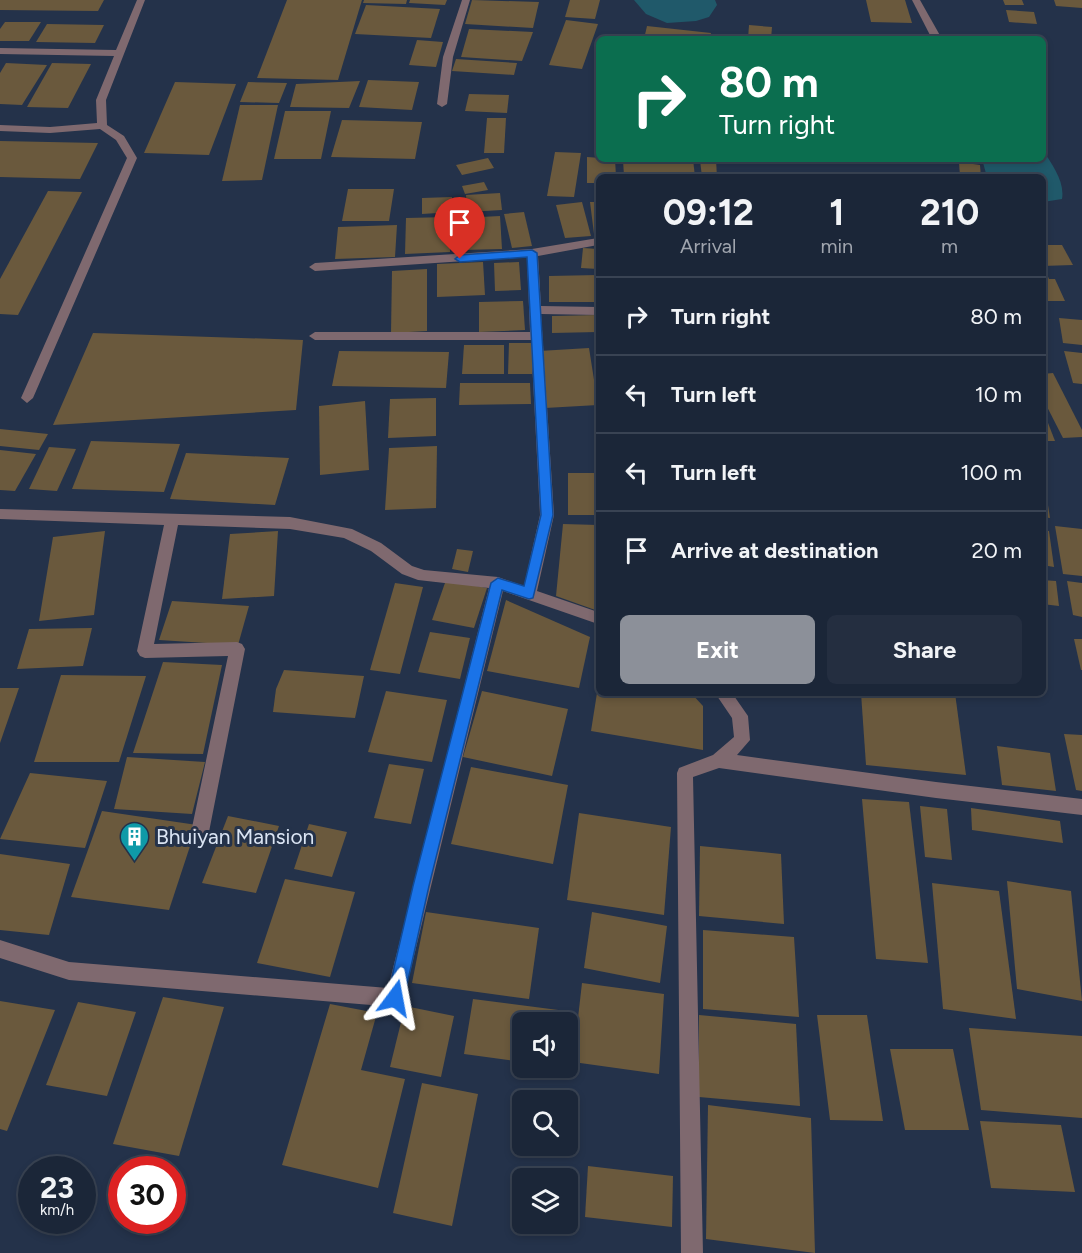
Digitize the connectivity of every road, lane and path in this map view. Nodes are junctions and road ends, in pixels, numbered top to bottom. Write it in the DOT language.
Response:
graph roads {
  1 [pos="141,0"];
  2 [pos="466,0"];
  3 [pos="916,0"];
  4 [pos="935,36"];
  5 [pos="0,51"];
  6 [pos="120,53"];
  7 [pos="442,104"];
  8 [pos="102,126"];
  9 [pos="0,128"];
  10 [pos="596,242"];
  11 [pos="532,253"];
  12 [pos="315,267"];
  13 [pos="535,310"];
  14 [pos="596,311"];
  15 [pos="315,336"];
  16 [pos="537,336"];
  17 [pos="27,398"];
  18 [pos="0,513"];
  19 [pos="172,519"];
  20 [pos="498,583"];
  21 [pos="529,594"];
  22 [pos="596,617"];
  23 [pos="725,696"];
  24 [pos="719,760"];
  25 [pos="1082,807"];
  26 [pos="199,837"];
  27 [pos="0,949"];
  28 [pos="692,1253"];
  1 -- 6 [label="street"];
  2 -- 7 [label="street"];
  3 -- 4 [label="street"];
  5 -- 6 [label="street"];
  6 -- 8 [label="street"];
  8 -- 9 [label="street"];
  8 -- 17 [label="street"];
  10 -- 11 [label="street"];
  11 -- 12 [label="street"];
  11 -- 13 [label="street"];
  13 -- 14 [label="street"];
  13 -- 16 [label="street"];
  15 -- 16 [label="street"];
  16 -- 21 [label="street"];
  18 -- 19 [label="street"];
  19 -- 20 [label="street"];
  19 -- 26 [label="street"];
  20 -- 21 [label="street"];
  20 -- 27 [label="street"];
  21 -- 22 [label="street"];
  23 -- 24 [label="street"];
  24 -- 25 [label="street"];
  24 -- 28 [label="street"];
}
